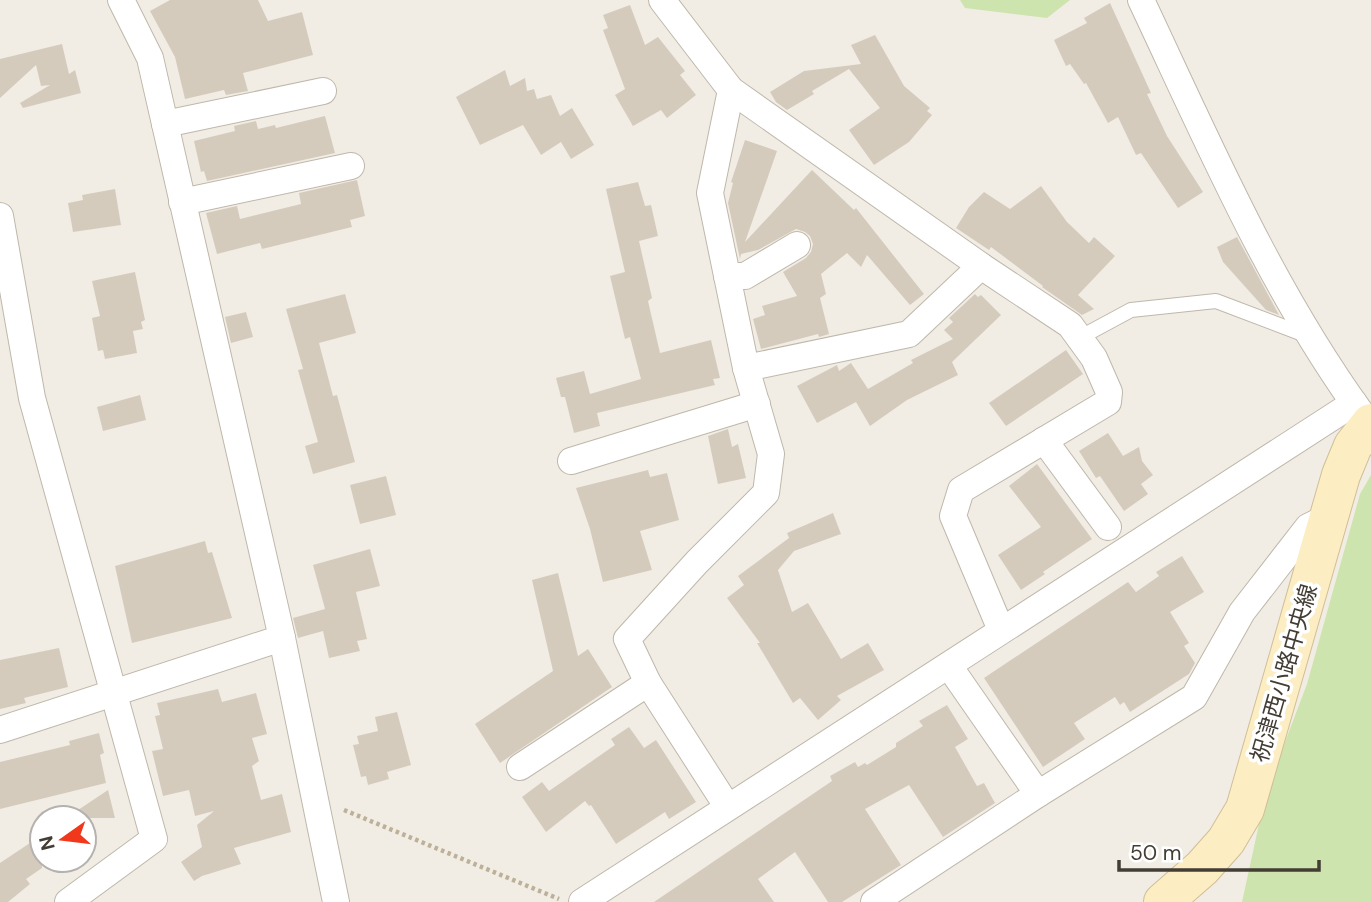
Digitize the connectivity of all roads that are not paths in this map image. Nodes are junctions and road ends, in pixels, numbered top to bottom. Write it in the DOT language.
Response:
graph roads {
  1 [pos="121,0"];
  2 [pos="662,0"];
  3 [pos="1141,0"];
  4 [pos="731,90"];
  5 [pos="323,92"];
  6 [pos="165,124"];
  7 [pos="351,166"];
  8 [pos="182,202"];
  9 [pos="0,216"];
  10 [pos="797,245"];
  11 [pos="981,266"];
  12 [pos="727,276"];
  13 [pos="1311,337"];
  14 [pos="1079,338"];
  15 [pos="746,368"];
  16 [pos="757,404"];
  17 [pos="1365,417"];
  18 [pos="1044,440"];
  19 [pos="571,461"];
  20 [pos="1330,516"];
  21 [pos="1108,527"];
  22 [pos="1001,630"];
  23 [pos="282,638"];
  24 [pos="949,666"];
  25 [pos="648,683"];
  26 [pos="112,692"];
  27 [pos="0,730"];
  28 [pos="520,767"];
  29 [pos="1038,794"];
  30 [pos="727,806"];
  31 [pos="581,901"];
  32 [pos="68,902"];
  33 [pos="336,902"];
  34 [pos="874,902"];
  35 [pos="1163,902"];
  1 -- 6 [label="street"];
  2 -- 4 [label="street"];
  3 -- 13 [label="street"];
  4 -- 11 [label="street"];
  4 -- 12 [label="street"];
  5 -- 6 [label="street"];
  6 -- 8 [label="street"];
  7 -- 8 [label="street"];
  8 -- 23 [label="street"];
  9 -- 26 [label="street"];
  10 -- 12 [label="street"];
  11 -- 14 [label="street"];
  11 -- 15 [label="street"];
  12 -- 15 [label="street"];
  13 -- 14 [label="lane"];
  13 -- 17 [label="street"];
  14 -- 18 [label="street"];
  15 -- 16 [label="street"];
  16 -- 19 [label="street"];
  16 -- 25 [label="street"];
  17 -- 20 [label="main road, 祝津西小路中央線"];
  17 -- 22 [label="street"];
  18 -- 21 [label="street"];
  18 -- 22 [label="street"];
  20 -- 29 [label="street"];
  20 -- 35 [label="main road, 祝津西小路中央線"];
  22 -- 24 [label="street"];
  23 -- 26 [label="street"];
  23 -- 33 [label="street"];
  24 -- 29 [label="street"];
  24 -- 30 [label="street"];
  25 -- 28 [label="street"];
  25 -- 30 [label="street"];
  26 -- 27 [label="street"];
  26 -- 32 [label="street"];
  29 -- 34 [label="street"];
  30 -- 31 [label="street"];
}
